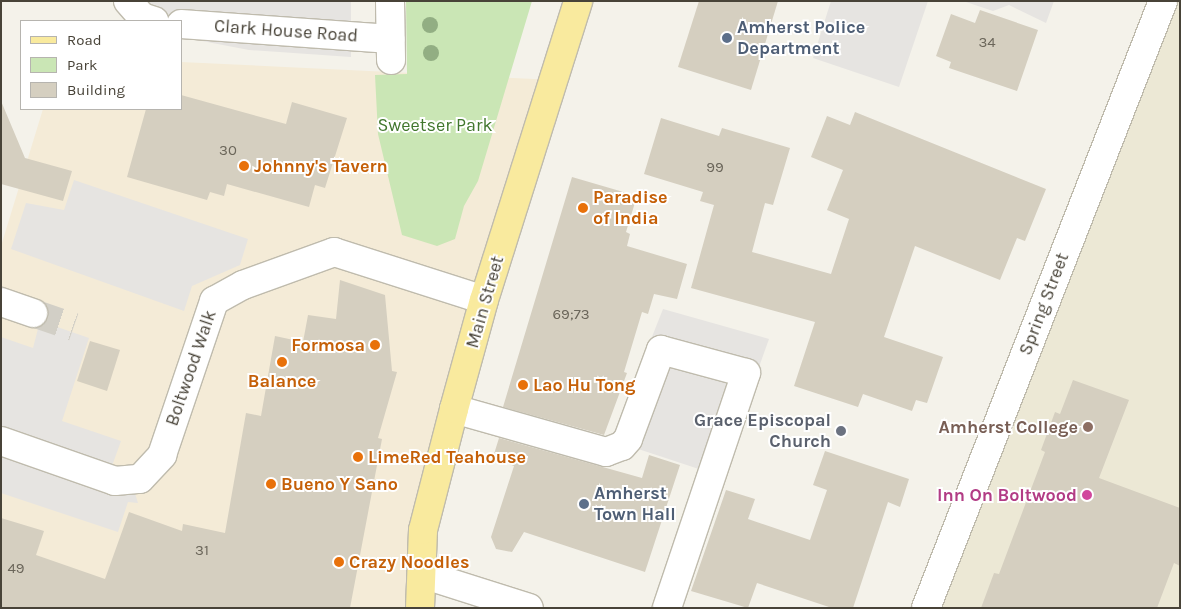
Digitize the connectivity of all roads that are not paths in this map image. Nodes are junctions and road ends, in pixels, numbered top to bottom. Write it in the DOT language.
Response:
graph roads {
  1 [pos="128,1"];
  2 [pos="390,1"];
  3 [pos="578,1"];
  4 [pos="1163,1"];
  5 [pos="151,20"];
  6 [pos="182,24"];
  7 [pos="484,300"];
  8 [pos="1,302"];
  9 [pos="33,313"];
  10 [pos="454,409"];
  11 [pos="1,441"];
  12 [pos="422,574"];
  13 [pos="420,608"];
  14 [pos="530,608"];
  15 [pos="667,608"];
  16 [pos="926,608"];
  1 -- 5 [label="street"];
  2 -- 6 [label="street, Clark House Road"];
  3 -- 7 [label="main road, Main Street"];
  4 -- 16 [label="street, Spring Street"];
  7 -- 10 [label="main road, Main Street"];
  7 -- 11 [label="street, Boltwood Walk"];
  8 -- 9 [label="street"];
  10 -- 12 [label="main road, Main Street"];
  10 -- 15 [label="street"];
  12 -- 13 [label="main road, Main Street"];
  12 -- 14 [label="street"];
}
